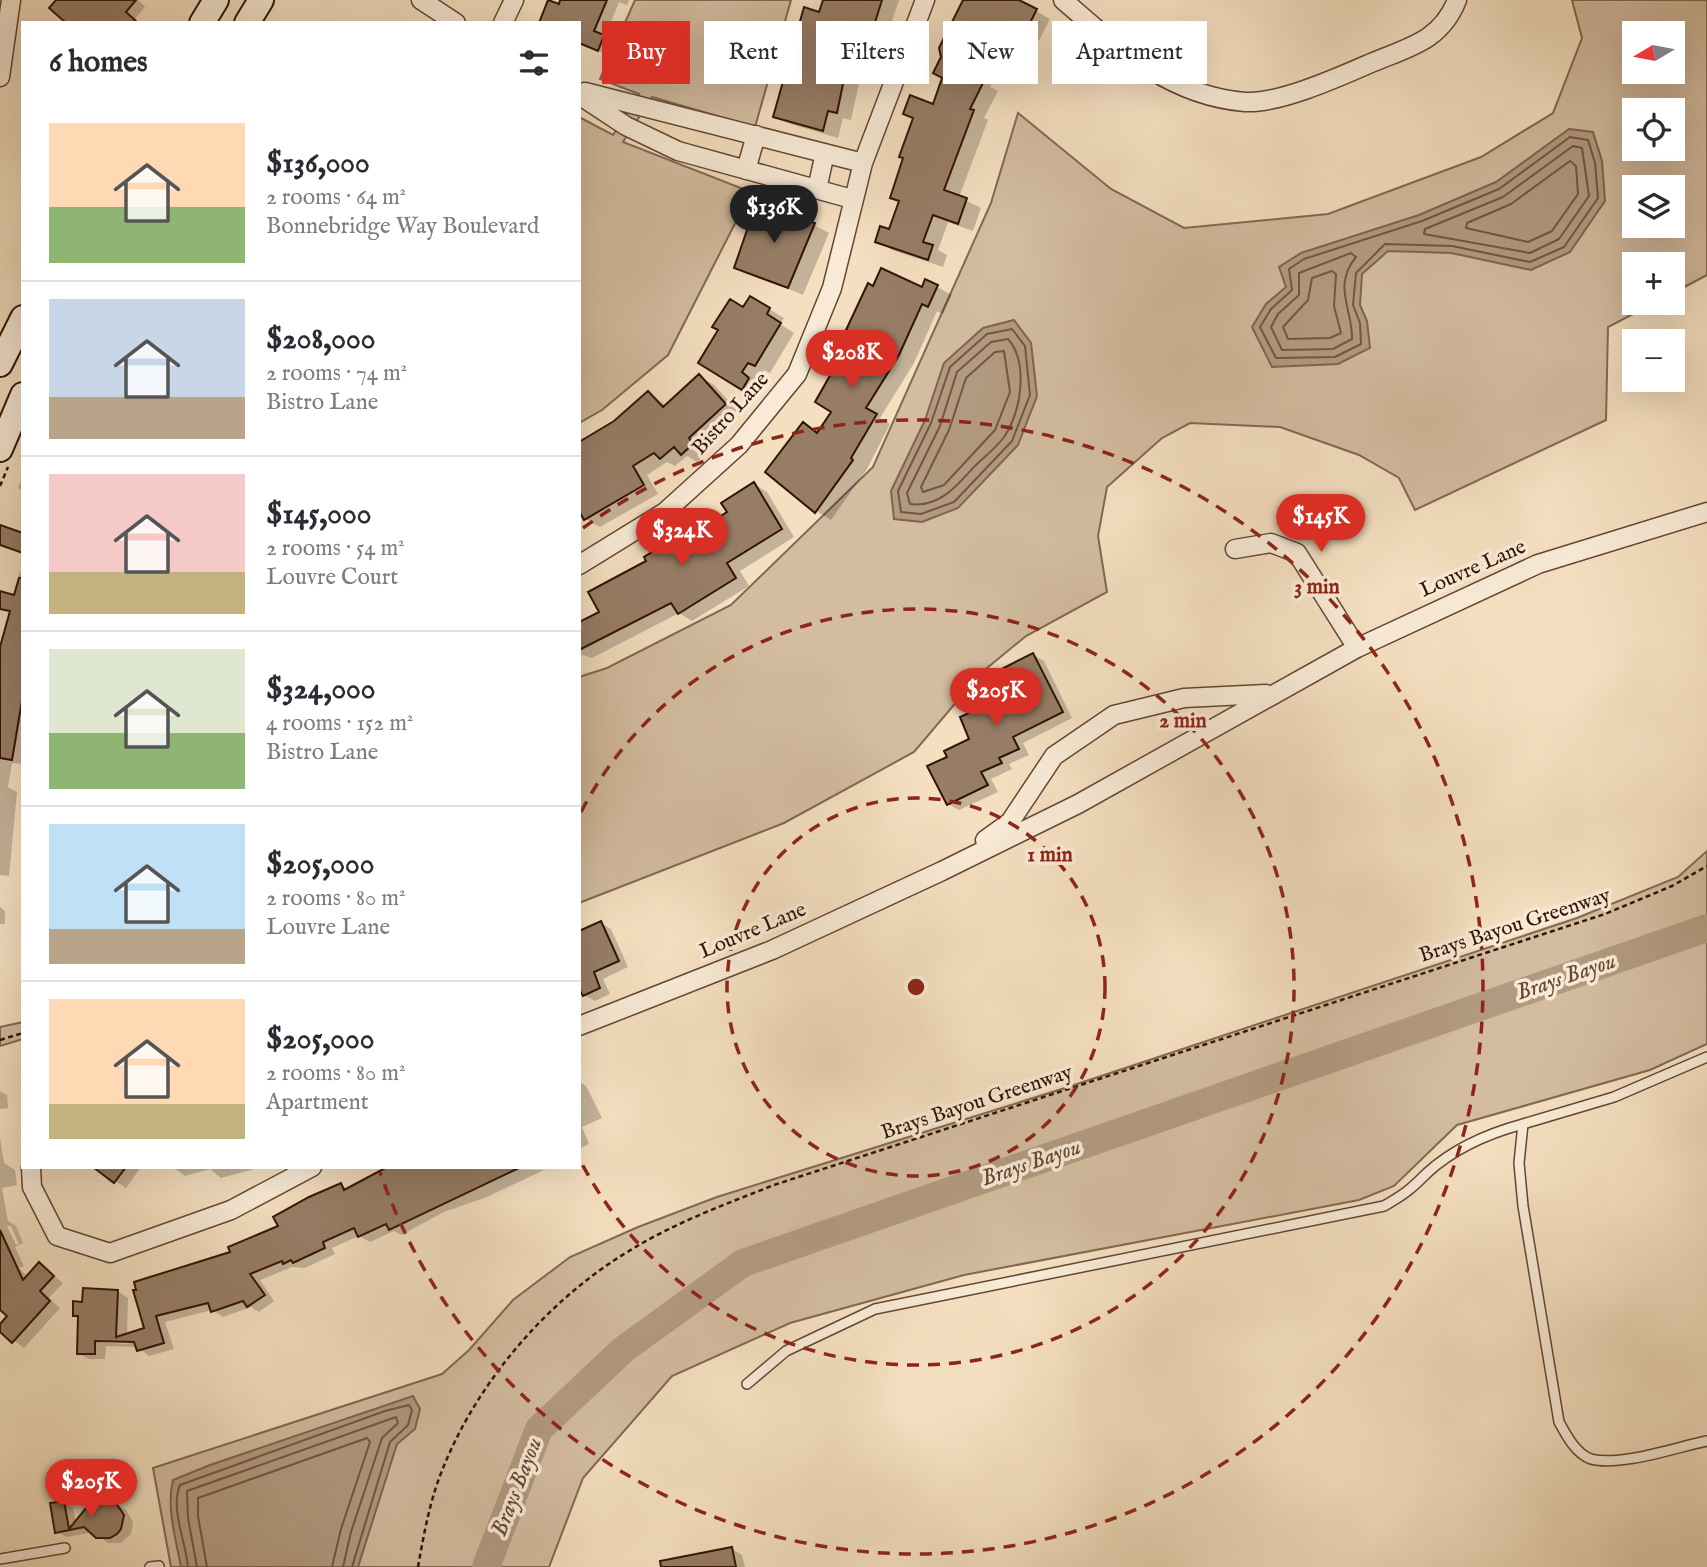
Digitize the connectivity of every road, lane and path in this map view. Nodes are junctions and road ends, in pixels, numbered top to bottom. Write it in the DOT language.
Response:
graph roads {
  1 [pos="11,0"];
  2 [pos="216,0"];
  3 [pos="261,0"];
  4 [pos="421,0"];
  5 [pos="514,0"];
  6 [pos="925,0"];
  7 [pos="1063,0"];
  8 [pos="1457,0"];
  9 [pos="203,21"];
  10 [pos="248,21"];
  11 [pos="453,21"];
  12 [pos="504,21"];
  13 [pos="0,77"];
  14 [pos="581,93"];
  15 [pos="581,94"];
  16 [pos="756,135"];
  17 [pos="825,153"];
  18 [pos="863,163"];
  19 [pos="746,170"];
  20 [pos="817,189"];
  21 [pos="852,199"];
  22 [pos="21,322"];
  23 [pos="0,364"];
  24 [pos="21,400"];
  25 [pos="0,449"];
  26 [pos="1707,512"];
  27 [pos="1235,549"];
  28 [pos="581,564"];
  29 [pos="1357,648"];
  30 [pos="1269,694"];
  31 [pos="1707,866"];
  32 [pos="942,871"];
  33 [pos="581,1025"];
  34 [pos="21,1033"];
  35 [pos="0,1040"];
  36 [pos="1707,1057"];
  37 [pos="1523,1124"];
  38 [pos="31,1169"];
  39 [pos="308,1169"];
  40 [pos="747,1384"];
  41 [pos="1707,1441"];
  42 [pos="65,1548"];
  43 [pos="0,1559"];
  44 [pos="418,1567"];
  1 -- 13 [label="street"];
  2 -- 9 [label="main road"];
  3 -- 10 [label="main road"];
  4 -- 11 [label="street"];
  5 -- 12 [label="street"];
  6 -- 18 [label="street, Bistro Lane"];
  7 -- 8 [label="street"];
  14 -- 16 [label="street"];
  15 -- 19 [label="street"];
  16 -- 17 [label="street"];
  16 -- 19 [label="street"];
  17 -- 18 [label="street"];
  17 -- 20 [label="street"];
  18 -- 21 [label="street, Bistro Lane"];
  19 -- 20 [label="street"];
  20 -- 21 [label="street"];
  21 -- 28 [label="street, Bistro Lane"];
  22 -- 23 [label="main road"];
  24 -- 25 [label="main road"];
  26 -- 29 [label="street, Louvre Lane"];
  27 -- 29 [label="street"];
  29 -- 30 [label="street, Louvre Lane"];
  30 -- 32 [label="street, Louvre Lane"];
  30 -- 32 [label="street, Louvre Lane"];
  31 -- 44 [label="path, Brays Bayou Greenway"];
  32 -- 33 [label="street, Louvre Lane"];
  34 -- 35 [label="path"];
  36 -- 37 [label="lane"];
  37 -- 40 [label="lane"];
  37 -- 41 [label="lane"];
  38 -- 39 [label="street"];
  42 -- 43 [label="lane"];
}
